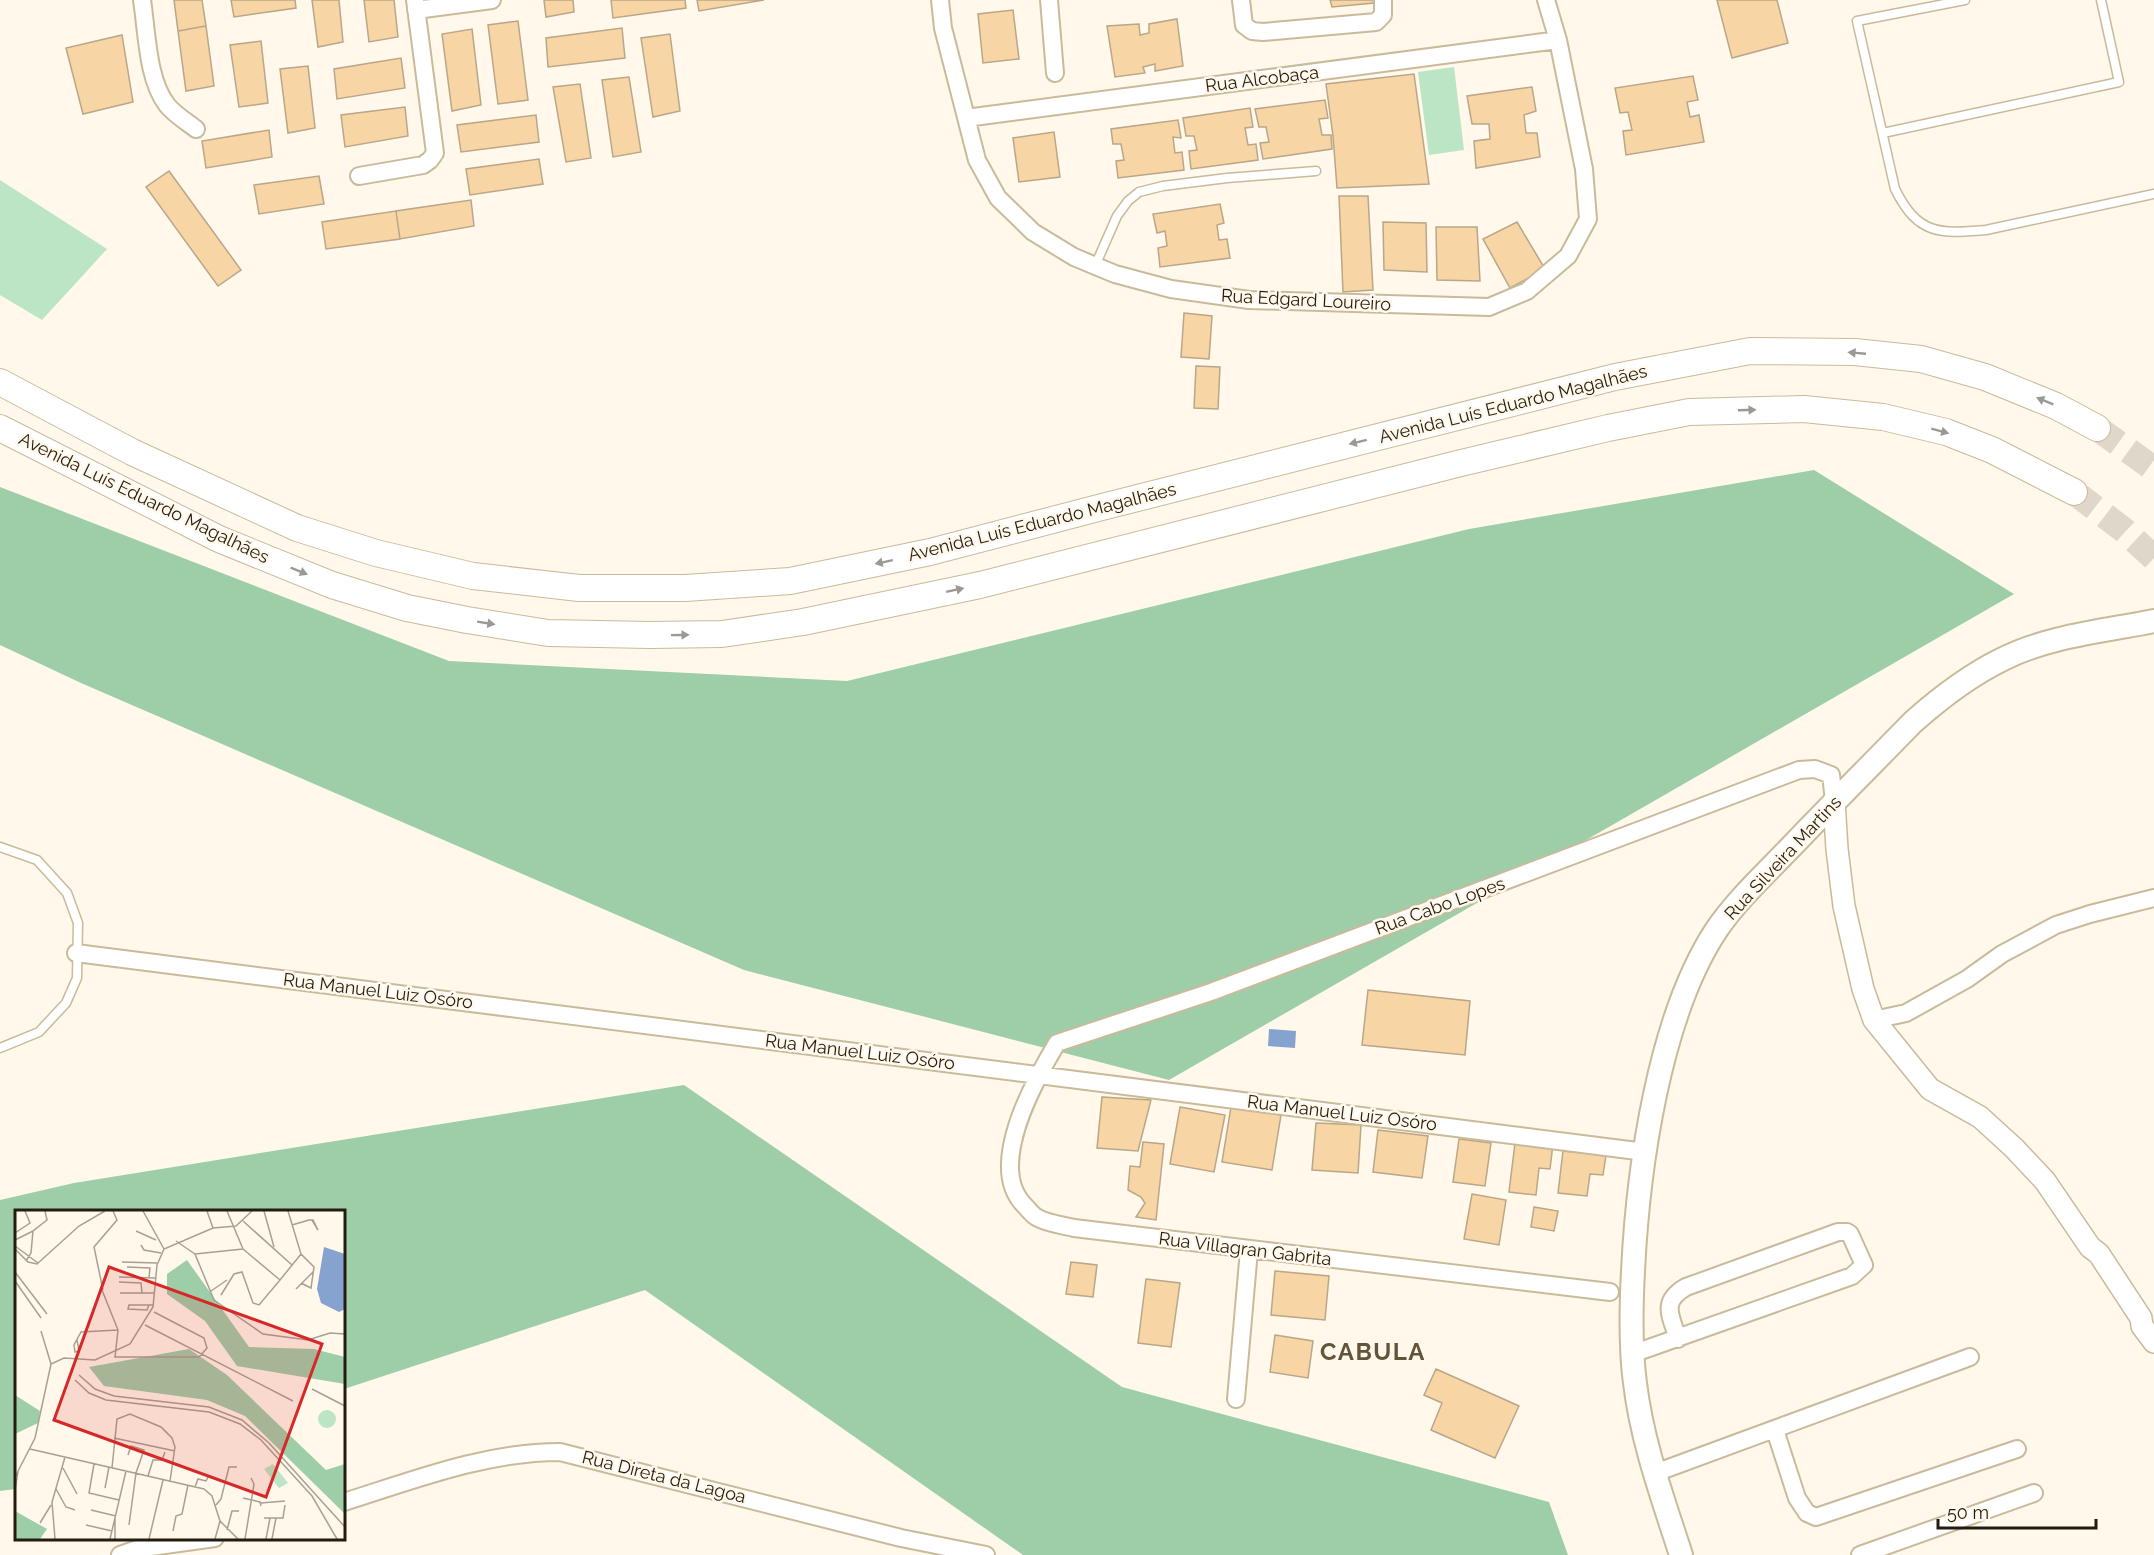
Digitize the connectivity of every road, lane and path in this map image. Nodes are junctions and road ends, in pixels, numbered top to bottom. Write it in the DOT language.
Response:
graph roads {
  1 [pos="142,0"];
  2 [pos="492,0"];
  3 [pos="940,0"];
  4 [pos="1049,0"];
  5 [pos="1241,0"];
  6 [pos="1383,0"];
  7 [pos="1546,0"];
  8 [pos="1965,0"];
  9 [pos="2101,0"];
  10 [pos="416,5"];
  11 [pos="1558,40"];
  12 [pos="1055,73"];
  13 [pos="966,117"];
  14 [pos="196,129"];
  15 [pos="1883,133"];
  16 [pos="1316,171"];
  17 [pos="359,176"];
  18 [pos="2154,194"];
  19 [pos="1095,266"];
  20 [pos="0,382"];
  21 [pos="0,428"];
  22 [pos="2097,428"];
  23 [pos="2074,492"];
  24 [pos="2154,621"];
  25 [pos="1834,801"];
  26 [pos="0,847"];
  27 [pos="2154,898"];
  28 [pos="76,953"];
  29 [pos="1874,1020"];
  30 [pos="0,1048"];
  31 [pos="1038,1075"];
  32 [pos="1645,1152"];
  33 [pos="1249,1250"];
  34 [pos="1610,1292"];
  35 [pos="2148,1334"];
  36 [pos="1678,1339"];
  37 [pos="1632,1354"];
  38 [pos="1970,1358"];
  39 [pos="1236,1399"];
  40 [pos="1775,1430"];
  41 [pos="2017,1449"];
  42 [pos="1655,1473"];
  43 [pos="2034,1493"];
  44 [pos="345,1502"];
  45 [pos="206,1540"];
  46 [pos="120,1555"];
  47 [pos="986,1555"];
  48 [pos="1681,1555"];
  49 [pos="1860,1555"];
  1 -- 14 [label="street"];
  2 -- 10 [label="street"];
  3 -- 13 [label="street, Rua Edgard Loureiro"];
  4 -- 12 [label="street"];
  5 -- 6 [label="street"];
  7 -- 11 [label="street, Rua Edgard Loureiro"];
  8 -- 15 [label="lane"];
  9 -- 15 [label="lane"];
  10 -- 17 [label="street"];
  11 -- 13 [label="street, Rua Alcobaça"];
  11 -- 19 [label="street, Rua Edgard Loureiro"];
  13 -- 19 [label="street, Rua Edgard Loureiro"];
  15 -- 18 [label="lane"];
  16 -- 19 [label="lane"];
  22 -- 20 [label="main road, Avenida Luís Eduardo Magalhães, one-way"];
  21 -- 23 [label="main road, Avenida Luís Eduardo Magalhães, one-way"];
  24 -- 25 [label="main road, Rua Silveira Martins"];
  25 -- 29 [label="street"];
  25 -- 31 [label="street, Rua Cabo Lopes"];
  25 -- 32 [label="main road, Rua Silveira Martins"];
  26 -- 28 [label="lane"];
  27 -- 29 [label="street"];
  28 -- 30 [label="lane"];
  28 -- 31 [label="street, Rua Manuel Luiz Osóro"];
  29 -- 35 [label="street"];
  31 -- 32 [label="street, Rua Manuel Luiz Osóro"];
  31 -- 33 [label="street, Rua Villagran Gabrita"];
  32 -- 37 [label="main road, Rua Silveira Martins"];
  33 -- 34 [label="street, Rua Villagran Gabrita"];
  33 -- 39 [label="street"];
  36 -- 36 [label="street"];
  36 -- 37 [label="street"];
  37 -- 42 [label="main road, Rua Silveira Martins"];
  38 -- 40 [label="street"];
  40 -- 41 [label="street"];
  40 -- 42 [label="street"];
  42 -- 48 [label="main road, Rua Silveira Martins"];
  43 -- 49 [label="street"];
  44 -- 47 [label="street, Rua Direta da Lagoa"];
  45 -- 46 [label="street"];
}
